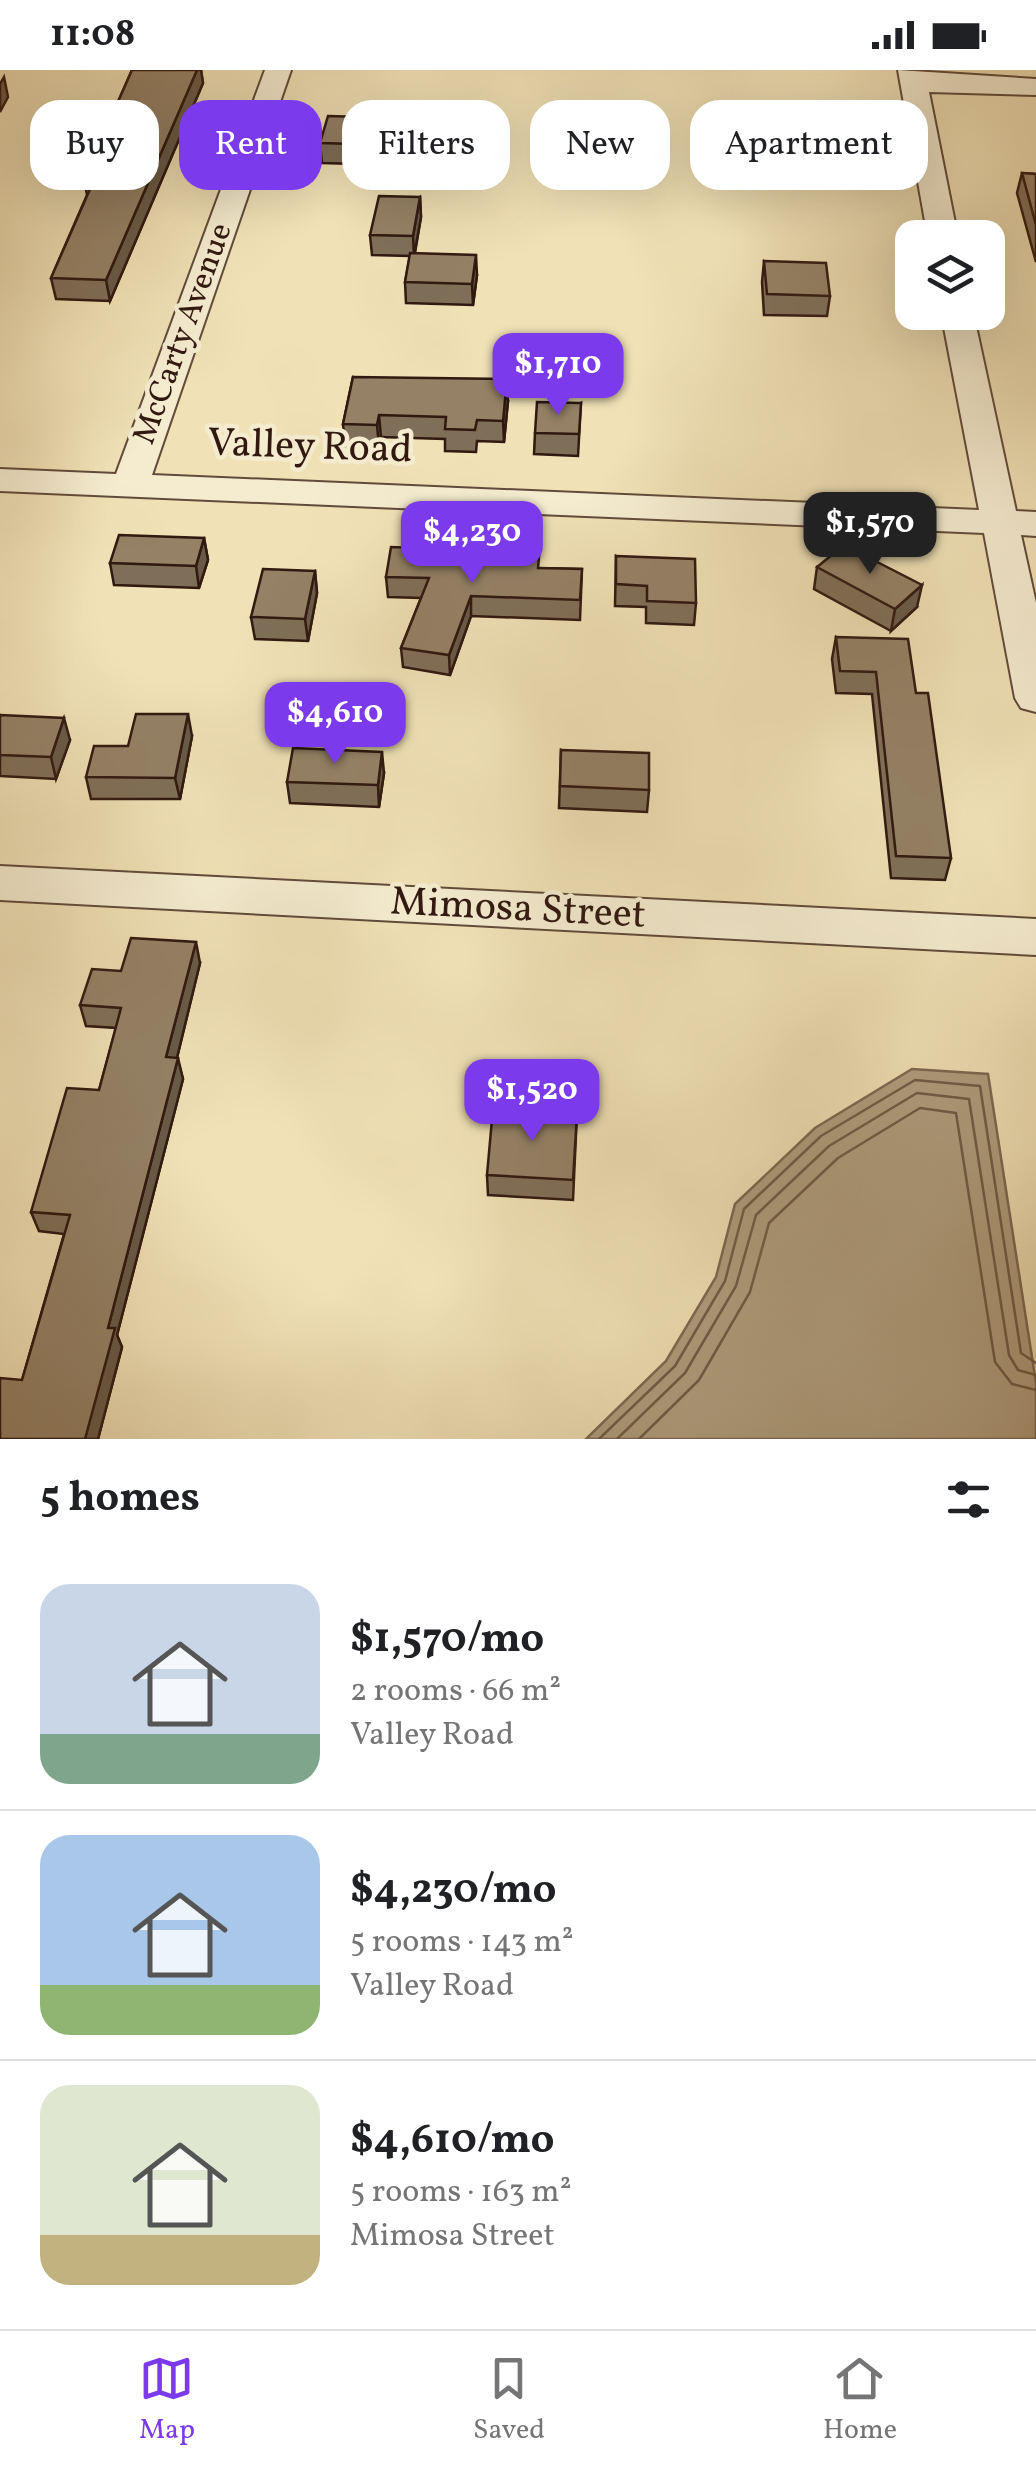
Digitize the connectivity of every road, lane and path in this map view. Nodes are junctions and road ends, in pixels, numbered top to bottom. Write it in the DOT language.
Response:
graph roads {
  1 [pos="278,70"];
  2 [pos="912,76"];
  3 [pos="1036,87"];
  4 [pos="940,220"];
  5 [pos="960,330"];
  6 [pos="0,480"];
  7 [pos="130,485"];
  8 [pos="997,522"];
  9 [pos="1036,524"];
  10 [pos="1036,698"];
  11 [pos="3,891"];
  12 [pos="1036,937"];
  1 -- 7 [label="street, McCarty Avenue"];
  2 -- 3 [label="street"];
  2 -- 4 [label="street"];
  5 -- 8 [label="street"];
  6 -- 7 [label="street, Valley Road"];
  7 -- 8 [label="street, Valley Road"];
  8 -- 9 [label="street, Valley Road"];
  8 -- 10 [label="street"];
  11 -- 12 [label="street, Mimosa Street"];
}
